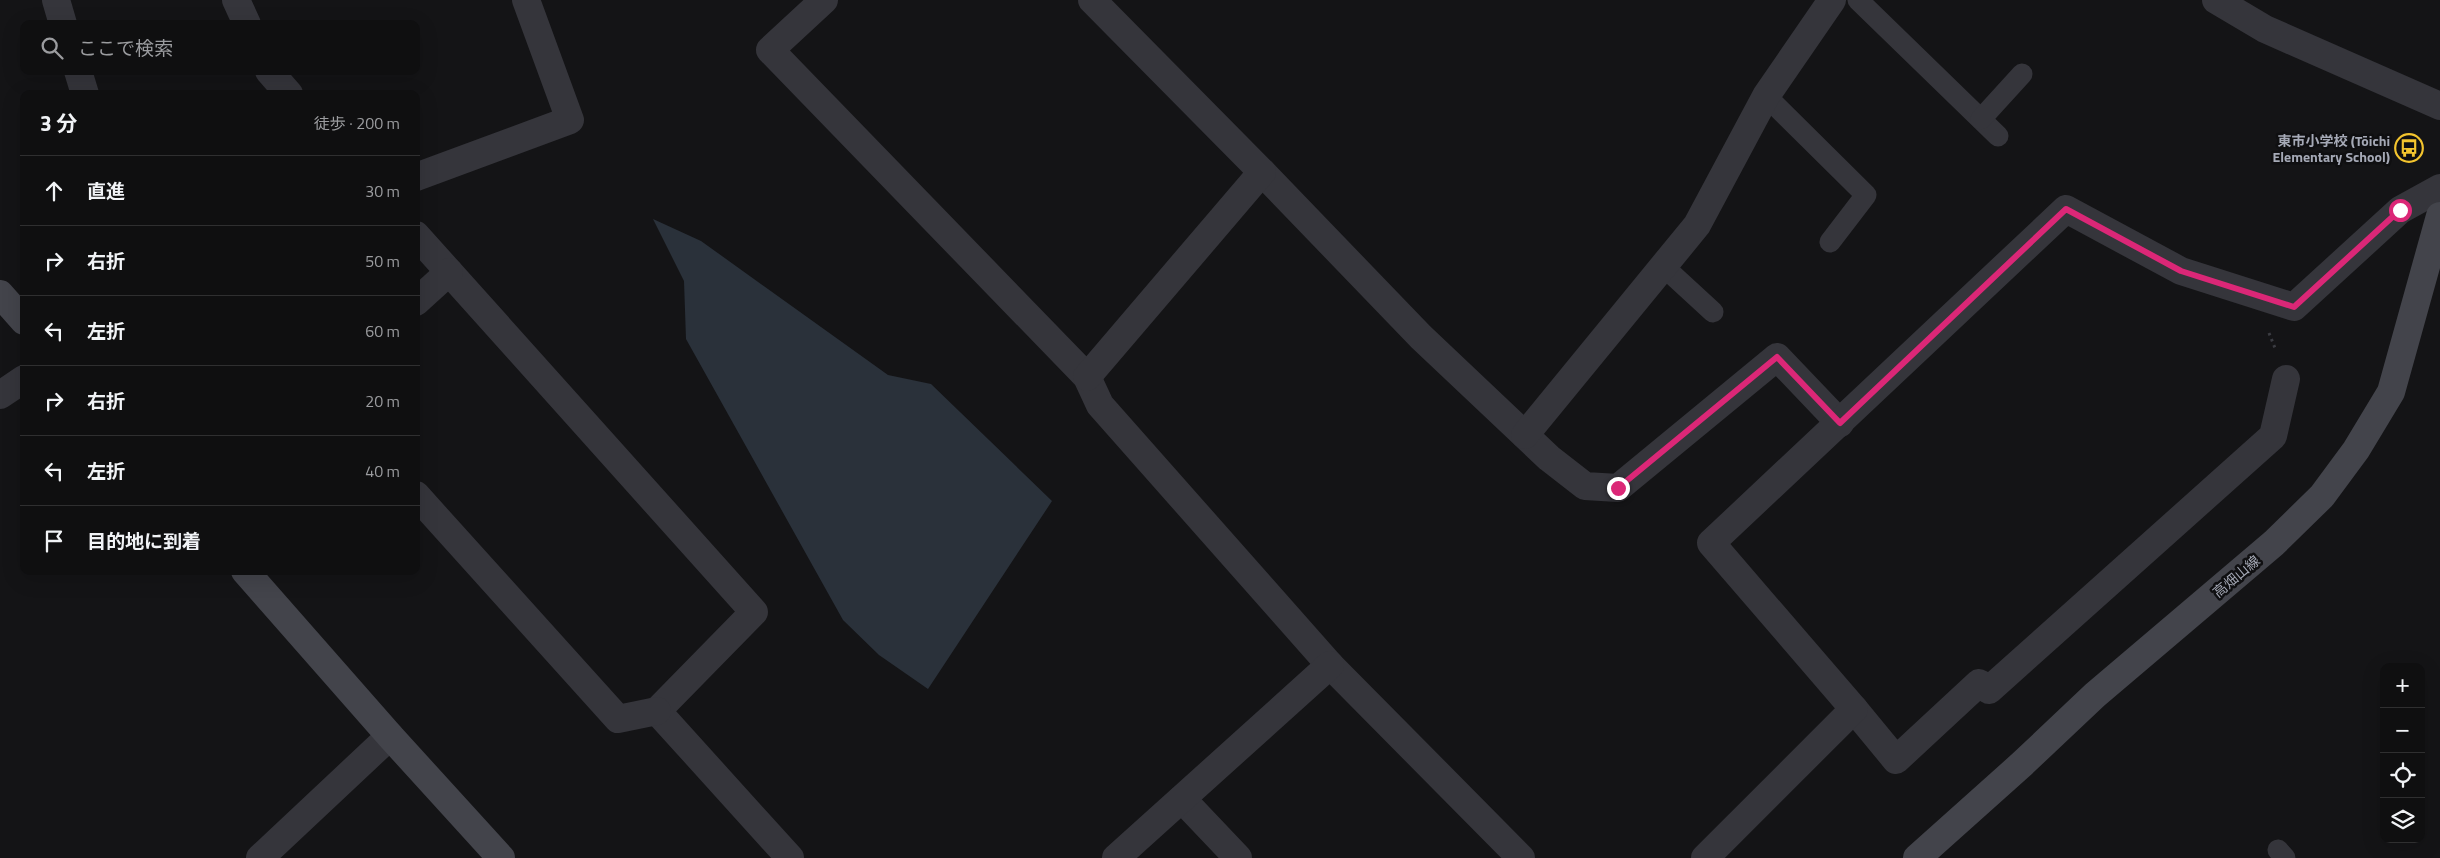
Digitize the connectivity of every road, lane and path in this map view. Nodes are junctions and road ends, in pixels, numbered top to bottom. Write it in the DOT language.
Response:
graph roads {
  1 [pos="56,0"];
  2 [pos="236,0"];
  3 [pos="526,0"];
  4 [pos="824,0"];
  5 [pos="1092,0"];
  6 [pos="1832,0"];
  7 [pos="1858,0"];
  8 [pos="2216,0"];
  9 [pos="63,20"];
  10 [pos="245,20"];
  11 [pos="2022,74"];
  12 [pos="79,75"];
  13 [pos="272,75"];
  14 [pos="84,90"];
  15 [pos="286,90"];
  16 [pos="1766,96"];
  17 [pos="2440,106"];
  18 [pos="1981,119"];
  19 [pos="1998,136"];
  20 [pos="1262,172"];
  21 [pos="420,175"];
  22 [pos="2440,188"];
  23 [pos="2440,216"];
  24 [pos="420,239"];
  25 [pos="1830,242"];
  26 [pos="1663,266"];
  27 [pos="449,272"];
  28 [pos="0,294"];
  29 [pos="420,298"];
  30 [pos="1713,312"];
  31 [pos="20,316"];
  32 [pos="1087,377"];
  33 [pos="2286,380"];
  34 [pos="20,382"];
  35 [pos="0,395"];
  36 [pos="1840,423"];
  37 [pos="1525,435"];
  38 [pos="420,499"];
  39 [pos="249,575"];
  40 [pos="1330,666"];
  41 [pos="1854,709"];
  42 [pos="657,711"];
  43 [pos="390,736"];
  44 [pos="1182,799"];
  45 [pos="260,858"];
  46 [pos="501,858"];
  47 [pos="790,858"];
  48 [pos="1116,858"];
  49 [pos="1238,858"];
  50 [pos="1521,858"];
  51 [pos="1705,858"];
  52 [pos="1917,858"];
  1 -- 9 [label="street"];
  2 -- 10 [label="street"];
  3 -- 21 [label="street"];
  4 -- 32 [label="street"];
  5 -- 20 [label="street"];
  6 -- 16 [label="street"];
  7 -- 18 [label="lane"];
  8 -- 17 [label="street"];
  11 -- 18 [label="lane"];
  12 -- 14 [label="street"];
  13 -- 15 [label="street"];
  16 -- 25 [label="lane"];
  16 -- 26 [label="street"];
  18 -- 19 [label="lane"];
  20 -- 32 [label="street"];
  20 -- 37 [label="street"];
  22 -- 36 [label="street"];
  23 -- 52 [label="main road, 高畑山線"];
  24 -- 27 [label="street"];
  26 -- 30 [label="lane"];
  26 -- 37 [label="street"];
  27 -- 29 [label="street"];
  27 -- 42 [label="street"];
  28 -- 31 [label="main road"];
  32 -- 40 [label="street"];
  33 -- 41 [label="street"];
  34 -- 35 [label="street"];
  36 -- 37 [label="street"];
  36 -- 41 [label="street"];
  38 -- 42 [label="street"];
  39 -- 43 [label="main road"];
  40 -- 44 [label="street"];
  40 -- 50 [label="street"];
  41 -- 51 [label="street"];
  42 -- 47 [label="street"];
  43 -- 45 [label="street"];
  43 -- 46 [label="main road"];
  44 -- 48 [label="street"];
  44 -- 49 [label="street"];
}
